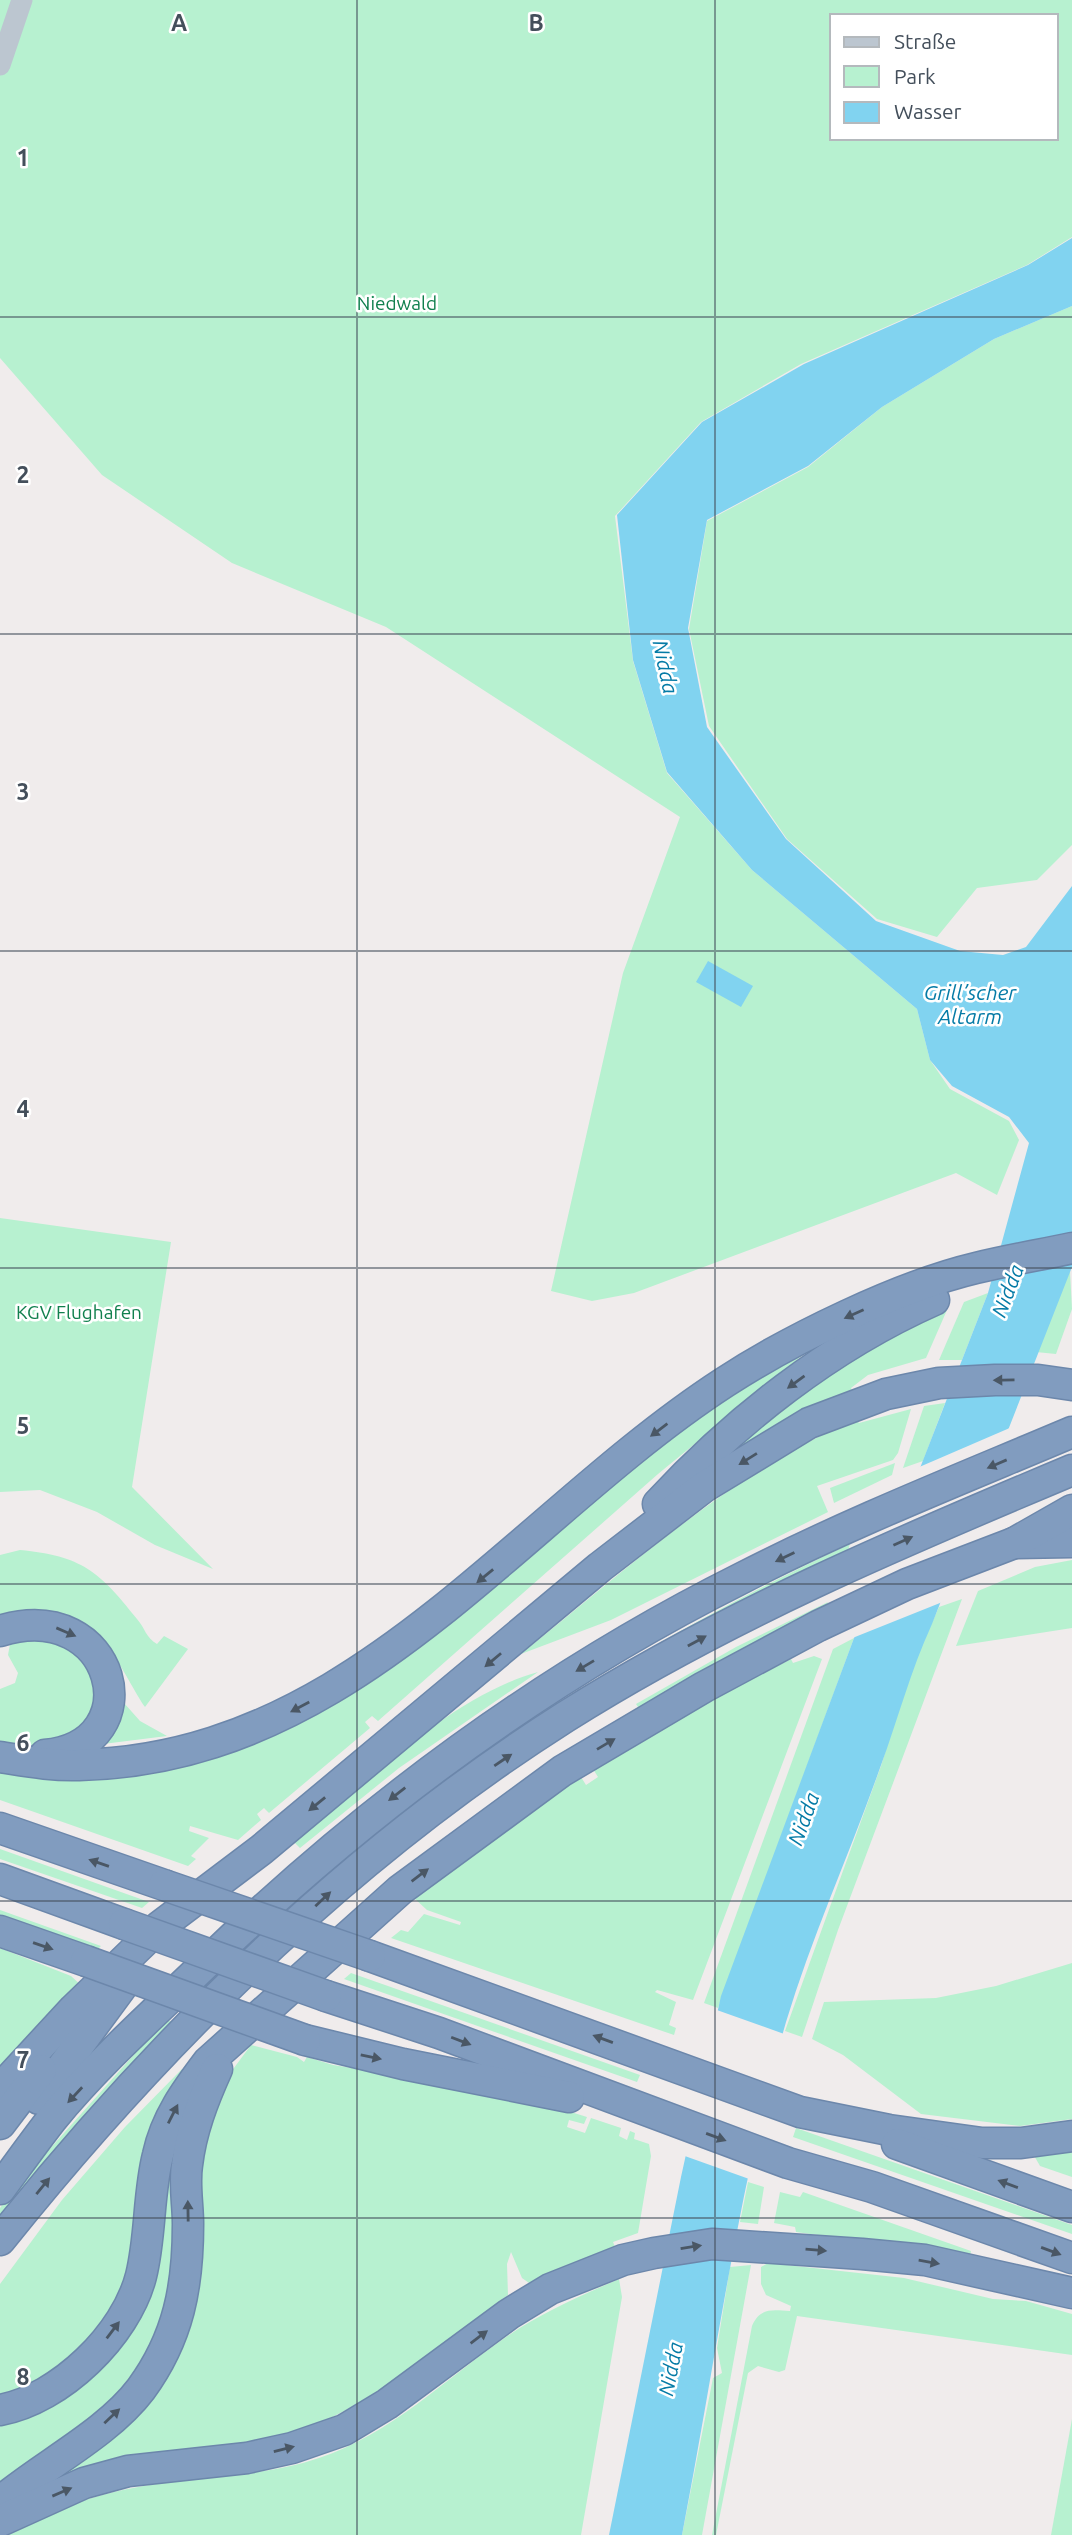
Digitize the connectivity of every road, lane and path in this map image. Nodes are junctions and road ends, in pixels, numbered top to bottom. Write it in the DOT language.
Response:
graph roads {
  1 [pos="22,0"];
  2 [pos="0,65"];
  3 [pos="1072,1248"];
  4 [pos="917,1298"];
  5 [pos="1072,1385"];
  6 [pos="1066,1435"];
  7 [pos="1072,1470"];
  8 [pos="1072,1510"];
  9 [pos="1072,1542"];
  10 [pos="1014,1543"];
  11 [pos="600,1567"];
  12 [pos="0,1631"];
  13 [pos="5,1758"];
  14 [pos="0,1828"];
  15 [pos="261,1850"];
  16 [pos="0,1879"];
  17 [pos="0,1931"];
  18 [pos="134,1969"];
  19 [pos="258,2016"];
  20 [pos="0,2090"];
  21 [pos="652,2113"];
  22 [pos="814,2116"];
  23 [pos="0,2124"];
  24 [pos="1072,2136"];
  25 [pos="0,2158"];
  26 [pos="0,2189"];
  27 [pos="1072,2207"];
  28 [pos="0,2240"];
  29 [pos="1072,2259"];
  30 [pos="1072,2294"];
  31 [pos="0,2410"];
  32 [pos="0,2502"];
  33 [pos="0,2521"];
  1 -- 2 [label="street"];
  3 -- 4 [label="highway"];
  4 -- 11 [label="highway, one-way"];
  4 -- 13 [label="highway, one-way"];
  5 -- 11 [label="highway, one-way"];
  6 -- 26 [label="highway, one-way"];
  28 -- 7 [label="highway, one-way"];
  8 -- 10 [label="highway"];
  9 -- 10 [label="highway"];
  19 -- 10 [label="highway, one-way"];
  11 -- 15 [label="highway, one-way"];
  12 -- 13 [label="highway, one-way"];
  22 -- 14 [label="highway, one-way, bridge"];
  15 -- 18 [label="highway"];
  15 -- 20 [label="highway"];
  16 -- 21 [label="highway, one-way, bridge"];
  17 -- 21 [label="highway, one-way, bridge"];
  18 -- 23 [label="highway"];
  18 -- 25 [label="highway"];
  31 -- 19 [label="highway, one-way"];
  32 -- 19 [label="highway, one-way"];
  21 -- 29 [label="highway, one-way"];
  22 -- 24 [label="highway"];
  27 -- 22 [label="highway, one-way"];
  33 -- 30 [label="highway, one-way"];
}
